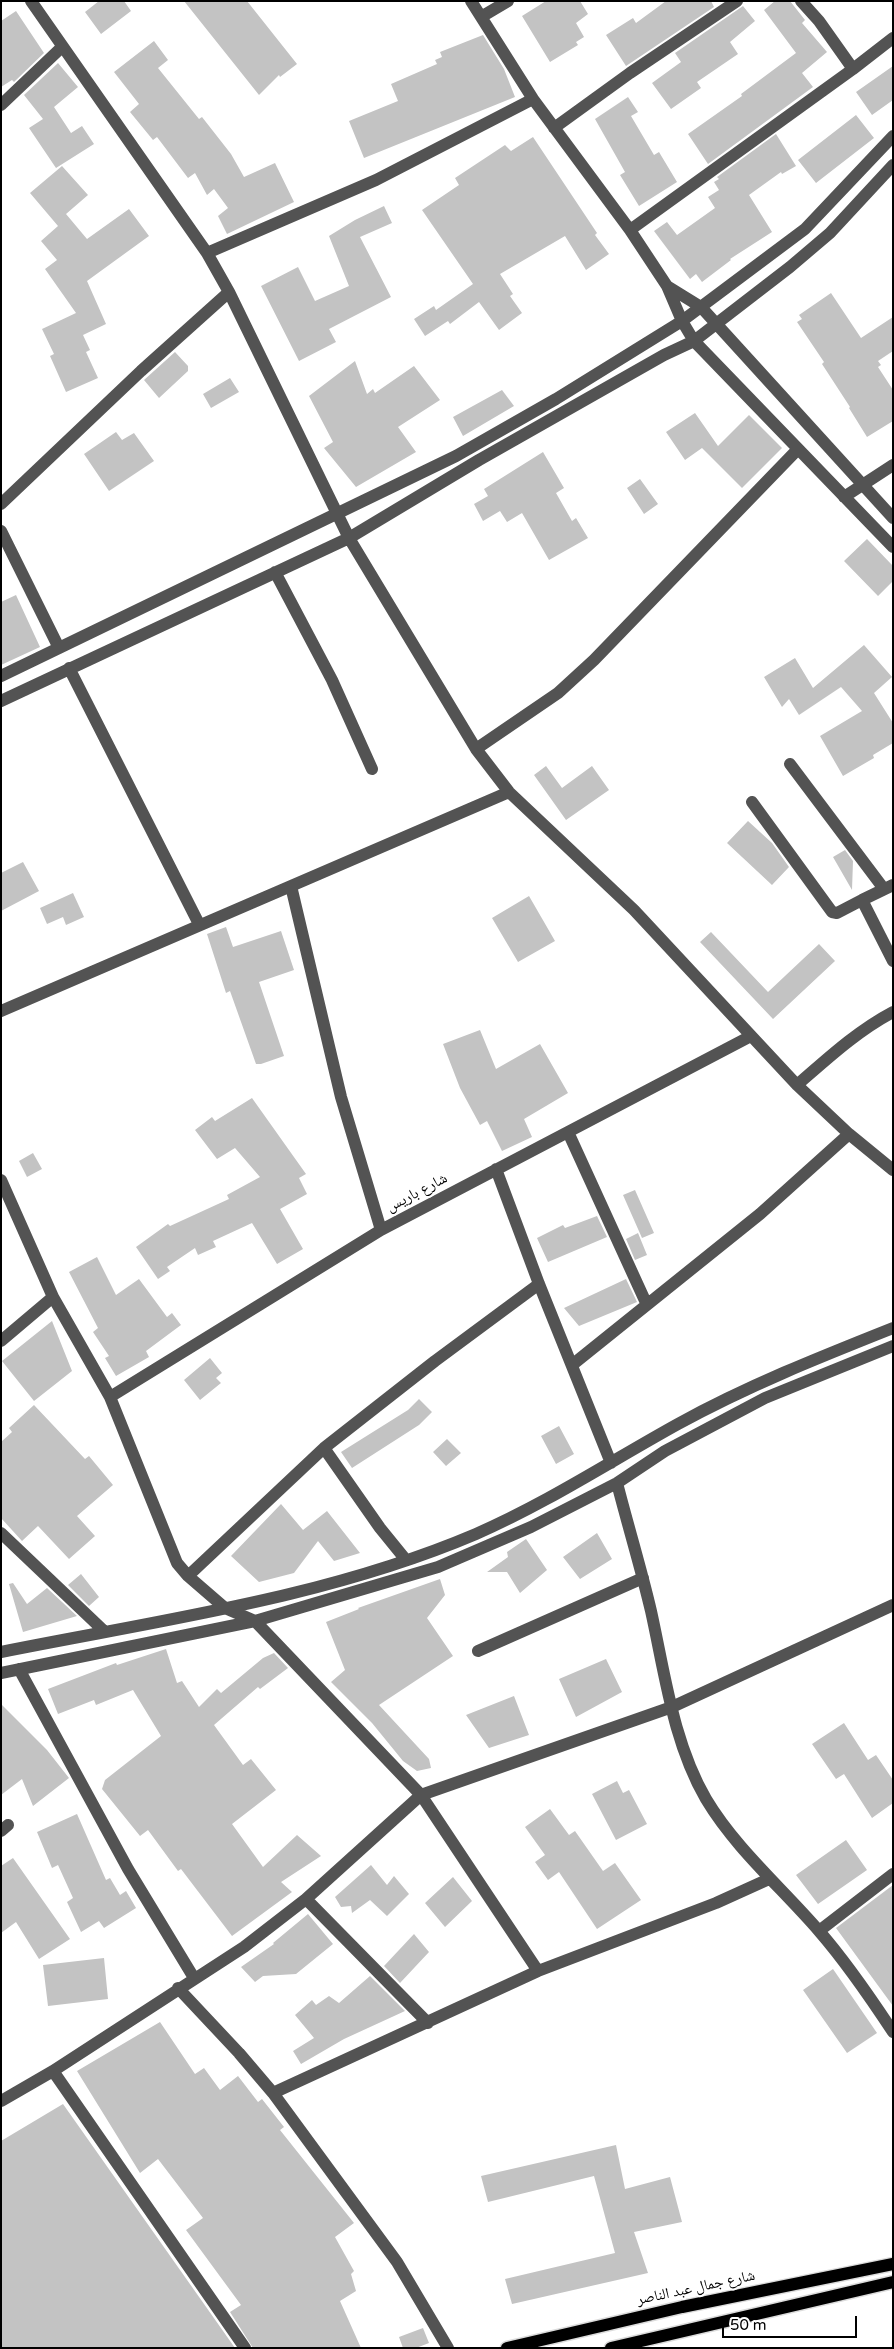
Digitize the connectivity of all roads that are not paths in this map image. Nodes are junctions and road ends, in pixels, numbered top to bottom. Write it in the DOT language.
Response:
graph roads {
  1 [pos="31,1"];
  2 [pos="471,1"];
  3 [pos="508,1"];
  4 [pos="737,1"];
  5 [pos="801,1"];
  6 [pos="481,18"];
  7 [pos="893,38"];
  8 [pos="62,47"];
  9 [pos="853,69"];
  10 [pos="533,98"];
  11 [pos="1,105"];
  12 [pos="554,128"];
  13 [pos="893,136"];
  14 [pos="893,165"];
  15 [pos="630,230"];
  16 [pos="207,254"];
  17 [pos="667,286"];
  18 [pos="229,292"];
  19 [pos="701,307"];
  20 [pos="682,322"];
  21 [pos="715,325"];
  22 [pos="694,341"];
  23 [pos="798,449"];
  24 [pos="893,465"];
  25 [pos="862,485"];
  26 [pos="844,497"];
  27 [pos="1,504"];
  28 [pos="337,515"];
  29 [pos="893,518"];
  30 [pos="1,531"];
  31 [pos="349,538"];
  32 [pos="893,547"];
  33 [pos="275,572"];
  34 [pos="60,648"];
  35 [pos="69,668"];
  36 [pos="1,676"];
  37 [pos="1,701"];
  38 [pos="476,749"];
  39 [pos="790,764"];
  40 [pos="372,769"];
  41 [pos="508,792"];
  42 [pos="752,802"];
  43 [pos="291,886"];
  44 [pos="888,887"];
  45 [pos="862,900"];
  46 [pos="200,924"];
  47 [pos="893,962"];
  48 [pos="1,1011"];
  49 [pos="893,1012"];
  50 [pos="751,1036"];
  51 [pos="797,1085"];
  52 [pos="568,1132"];
  53 [pos="849,1134"];
  54 [pos="496,1169"];
  55 [pos="893,1170"];
  56 [pos="1,1180"];
  57 [pos="381,1230"];
  58 [pos="539,1284"];
  59 [pos="53,1297"];
  60 [pos="647,1305"];
  61 [pos="893,1328"];
  62 [pos="1,1341"];
  63 [pos="893,1346"];
  64 [pos="572,1365"];
  65 [pos="110,1397"];
  66 [pos="324,1448"];
  67 [pos="611,1463"];
  68 [pos="618,1483"];
  69 [pos="1,1533"];
  70 [pos="406,1560"];
  71 [pos="188,1576"];
  72 [pos="643,1578"];
  73 [pos="893,1605"];
  74 [pos="225,1608"];
  75 [pos="255,1621"];
  76 [pos="104,1631"];
  77 [pos="478,1651"];
  78 [pos="1,1652"];
  79 [pos="19,1670"];
  80 [pos="1,1673"];
  81 [pos="672,1707"];
  82 [pos="421,1795"];
  83 [pos="893,1874"];
  84 [pos="769,1880"];
  85 [pos="306,1898"];
  86 [pos="819,1931"];
  87 [pos="538,1971"];
  88 [pos="194,1978"];
  89 [pos="178,1988"];
  90 [pos="428,2023"];
  91 [pos="893,2032"];
  92 [pos="53,2071"];
  93 [pos="273,2093"];
  94 [pos="1,2101"];
  95 [pos="893,2264"];
  96 [pos="893,2282"];
  97 [pos="245,2348"];
  98 [pos="448,2348"];
  99 [pos="507,2348"];
  100 [pos="611,2348"];
  1 -- 8 [label="street"];
  2 -- 6 [label="street"];
  3 -- 6 [label="street"];
  4 -- 12 [label="street"];
  5 -- 9 [label="street"];
  6 -- 10 [label="street"];
  7 -- 9 [label="street"];
  8 -- 11 [label="street"];
  8 -- 16 [label="street"];
  9 -- 15 [label="street"];
  10 -- 12 [label="street"];
  10 -- 16 [label="street"];
  12 -- 15 [label="street"];
  13 -- 19 [label="street"];
  14 -- 21 [label="street"];
  15 -- 17 [label="street"];
  16 -- 18 [label="street"];
  17 -- 19 [label="street"];
  17 -- 20 [label="street"];
  18 -- 27 [label="street"];
  18 -- 28 [label="street"];
  19 -- 20 [label="street"];
  19 -- 21 [label="street"];
  20 -- 22 [label="street"];
  20 -- 28 [label="street"];
  21 -- 22 [label="street"];
  21 -- 25 [label="street"];
  22 -- 23 [label="street"];
  22 -- 31 [label="street"];
  23 -- 26 [label="street"];
  23 -- 38 [label="street"];
  24 -- 25 [label="street"];
  25 -- 26 [label="street"];
  25 -- 29 [label="street"];
  26 -- 32 [label="street"];
  28 -- 31 [label="street"];
  28 -- 34 [label="street"];
  30 -- 34 [label="street"];
  31 -- 33 [label="street"];
  31 -- 38 [label="street"];
  33 -- 35 [label="street"];
  33 -- 40 [label="street"];
  34 -- 36 [label="street"];
  35 -- 37 [label="street"];
  35 -- 46 [label="street"];
  38 -- 41 [label="street"];
  39 -- 44 [label="street"];
  41 -- 43 [label="street"];
  41 -- 50 [label="street"];
  42 -- 45 [label="street"];
  43 -- 46 [label="street"];
  43 -- 57 [label="street"];
  44 -- 45 [label="street"];
  45 -- 47 [label="street"];
  46 -- 48 [label="street"];
  49 -- 51 [label="street"];
  50 -- 51 [label="street"];
  50 -- 52 [label="street, شارع باريس"];
  51 -- 53 [label="street"];
  52 -- 54 [label="street, شارع باريس"];
  52 -- 60 [label="street"];
  53 -- 55 [label="street"];
  53 -- 60 [label="street"];
  54 -- 57 [label="street, شارع باريس"];
  54 -- 58 [label="street"];
  56 -- 59 [label="street"];
  57 -- 65 [label="street, شارع باريس"];
  58 -- 64 [label="street"];
  58 -- 66 [label="street"];
  59 -- 62 [label="street"];
  59 -- 65 [label="street"];
  60 -- 64 [label="street"];
  61 -- 67 [label="street"];
  63 -- 68 [label="street"];
  64 -- 67 [label="street"];
  65 -- 71 [label="street"];
  66 -- 70 [label="street"];
  66 -- 71 [label="street"];
  67 -- 70 [label="street"];
  68 -- 72 [label="street"];
  68 -- 75 [label="street"];
  69 -- 76 [label="street"];
  70 -- 74 [label="street"];
  71 -- 74 [label="street"];
  72 -- 77 [label="street"];
  72 -- 81 [label="street"];
  73 -- 81 [label="street"];
  74 -- 75 [label="street"];
  74 -- 76 [label="street"];
  75 -- 79 [label="street"];
  75 -- 82 [label="street"];
  76 -- 78 [label="street"];
  79 -- 80 [label="street"];
  79 -- 88 [label="street"];
  81 -- 82 [label="street"];
  81 -- 84 [label="street"];
  82 -- 85 [label="street"];
  82 -- 87 [label="street"];
  83 -- 86 [label="street"];
  84 -- 86 [label="street"];
  84 -- 87 [label="street"];
  85 -- 88 [label="street"];
  85 -- 90 [label="street"];
  86 -- 91 [label="street"];
  87 -- 90 [label="street"];
  88 -- 89 [label="street"];
  89 -- 92 [label="street"];
  89 -- 93 [label="street"];
  90 -- 93 [label="street"];
  92 -- 94 [label="street"];
  92 -- 97 [label="street"];
  93 -- 98 [label="street"];
  95 -- 99 [label="main road, شارع جمال عبد الناصر"];
  96 -- 100 [label="main road"];
}
